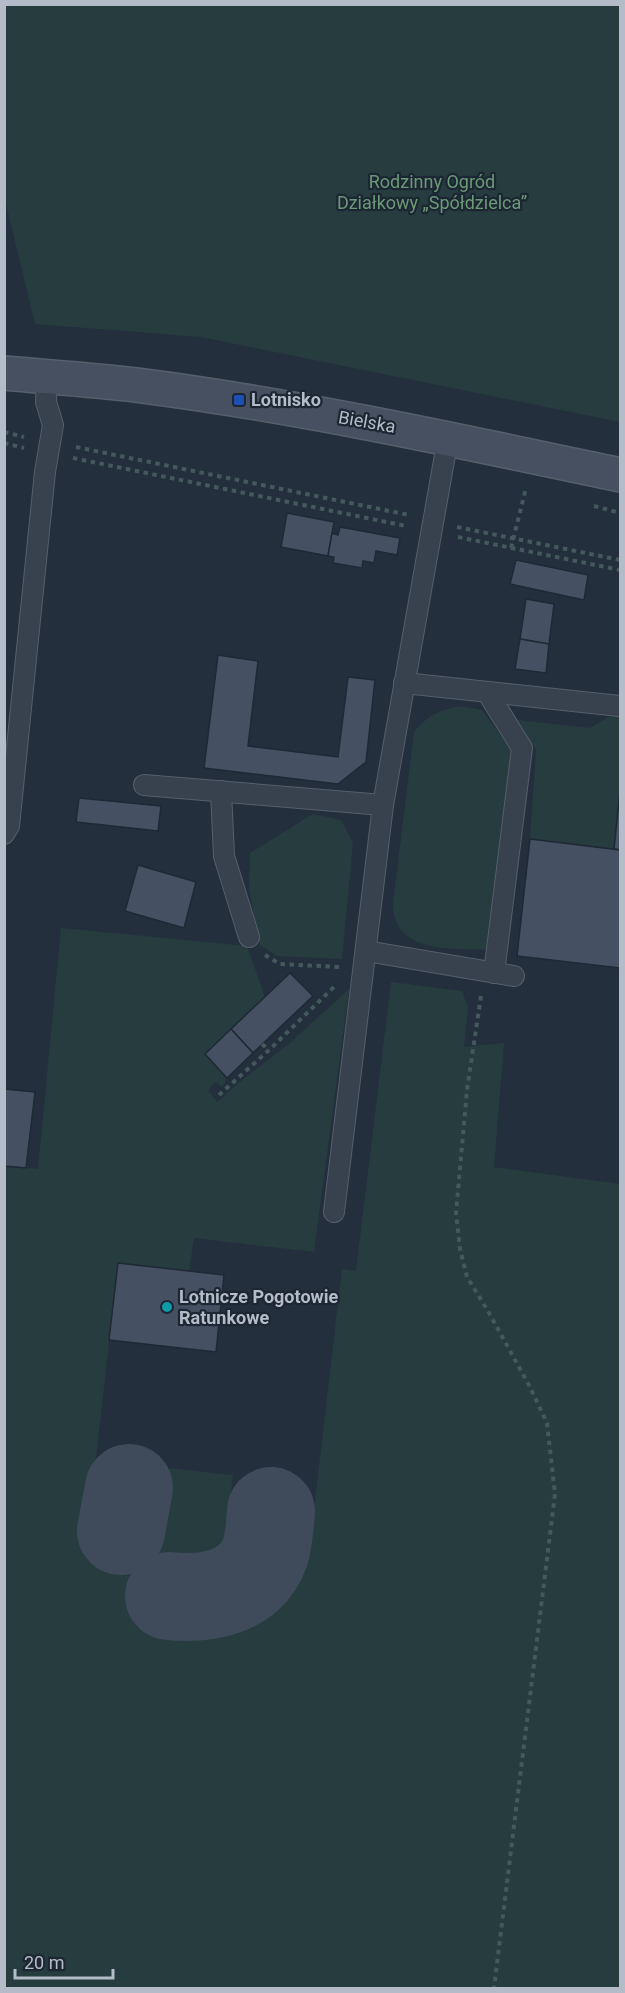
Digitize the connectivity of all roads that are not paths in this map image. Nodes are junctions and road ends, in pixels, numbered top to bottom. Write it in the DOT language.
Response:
graph roads {
  1 [pos="4,373"];
  2 [pos="47,377"];
  3 [pos="448,438"];
  4 [pos="621,475"];
  5 [pos="404,683"];
  6 [pos="487,692"];
  7 [pos="621,706"];
  8 [pos="144,785"];
  9 [pos="221,791"];
  10 [pos="383,805"];
  11 [pos="4,834"];
  12 [pos="249,937"];
  13 [pos="360,963"];
  14 [pos="489,972"];
  15 [pos="514,976"];
  16 [pos="334,1212"];
  1 -- 2 [label="main road, Bielska"];
  2 -- 3 [label="main road, Bielska"];
  2 -- 11 [label="lane"];
  3 -- 4 [label="main road, Bielska"];
  3 -- 5 [label="lane"];
  5 -- 6 [label="lane"];
  5 -- 10 [label="lane"];
  6 -- 7 [label="lane"];
  6 -- 14 [label="lane"];
  8 -- 9 [label="lane"];
  9 -- 10 [label="lane"];
  9 -- 12 [label="lane"];
  10 -- 13 [label="lane"];
  13 -- 14 [label="lane"];
  13 -- 16 [label="lane"];
  14 -- 15 [label="lane"];
}
